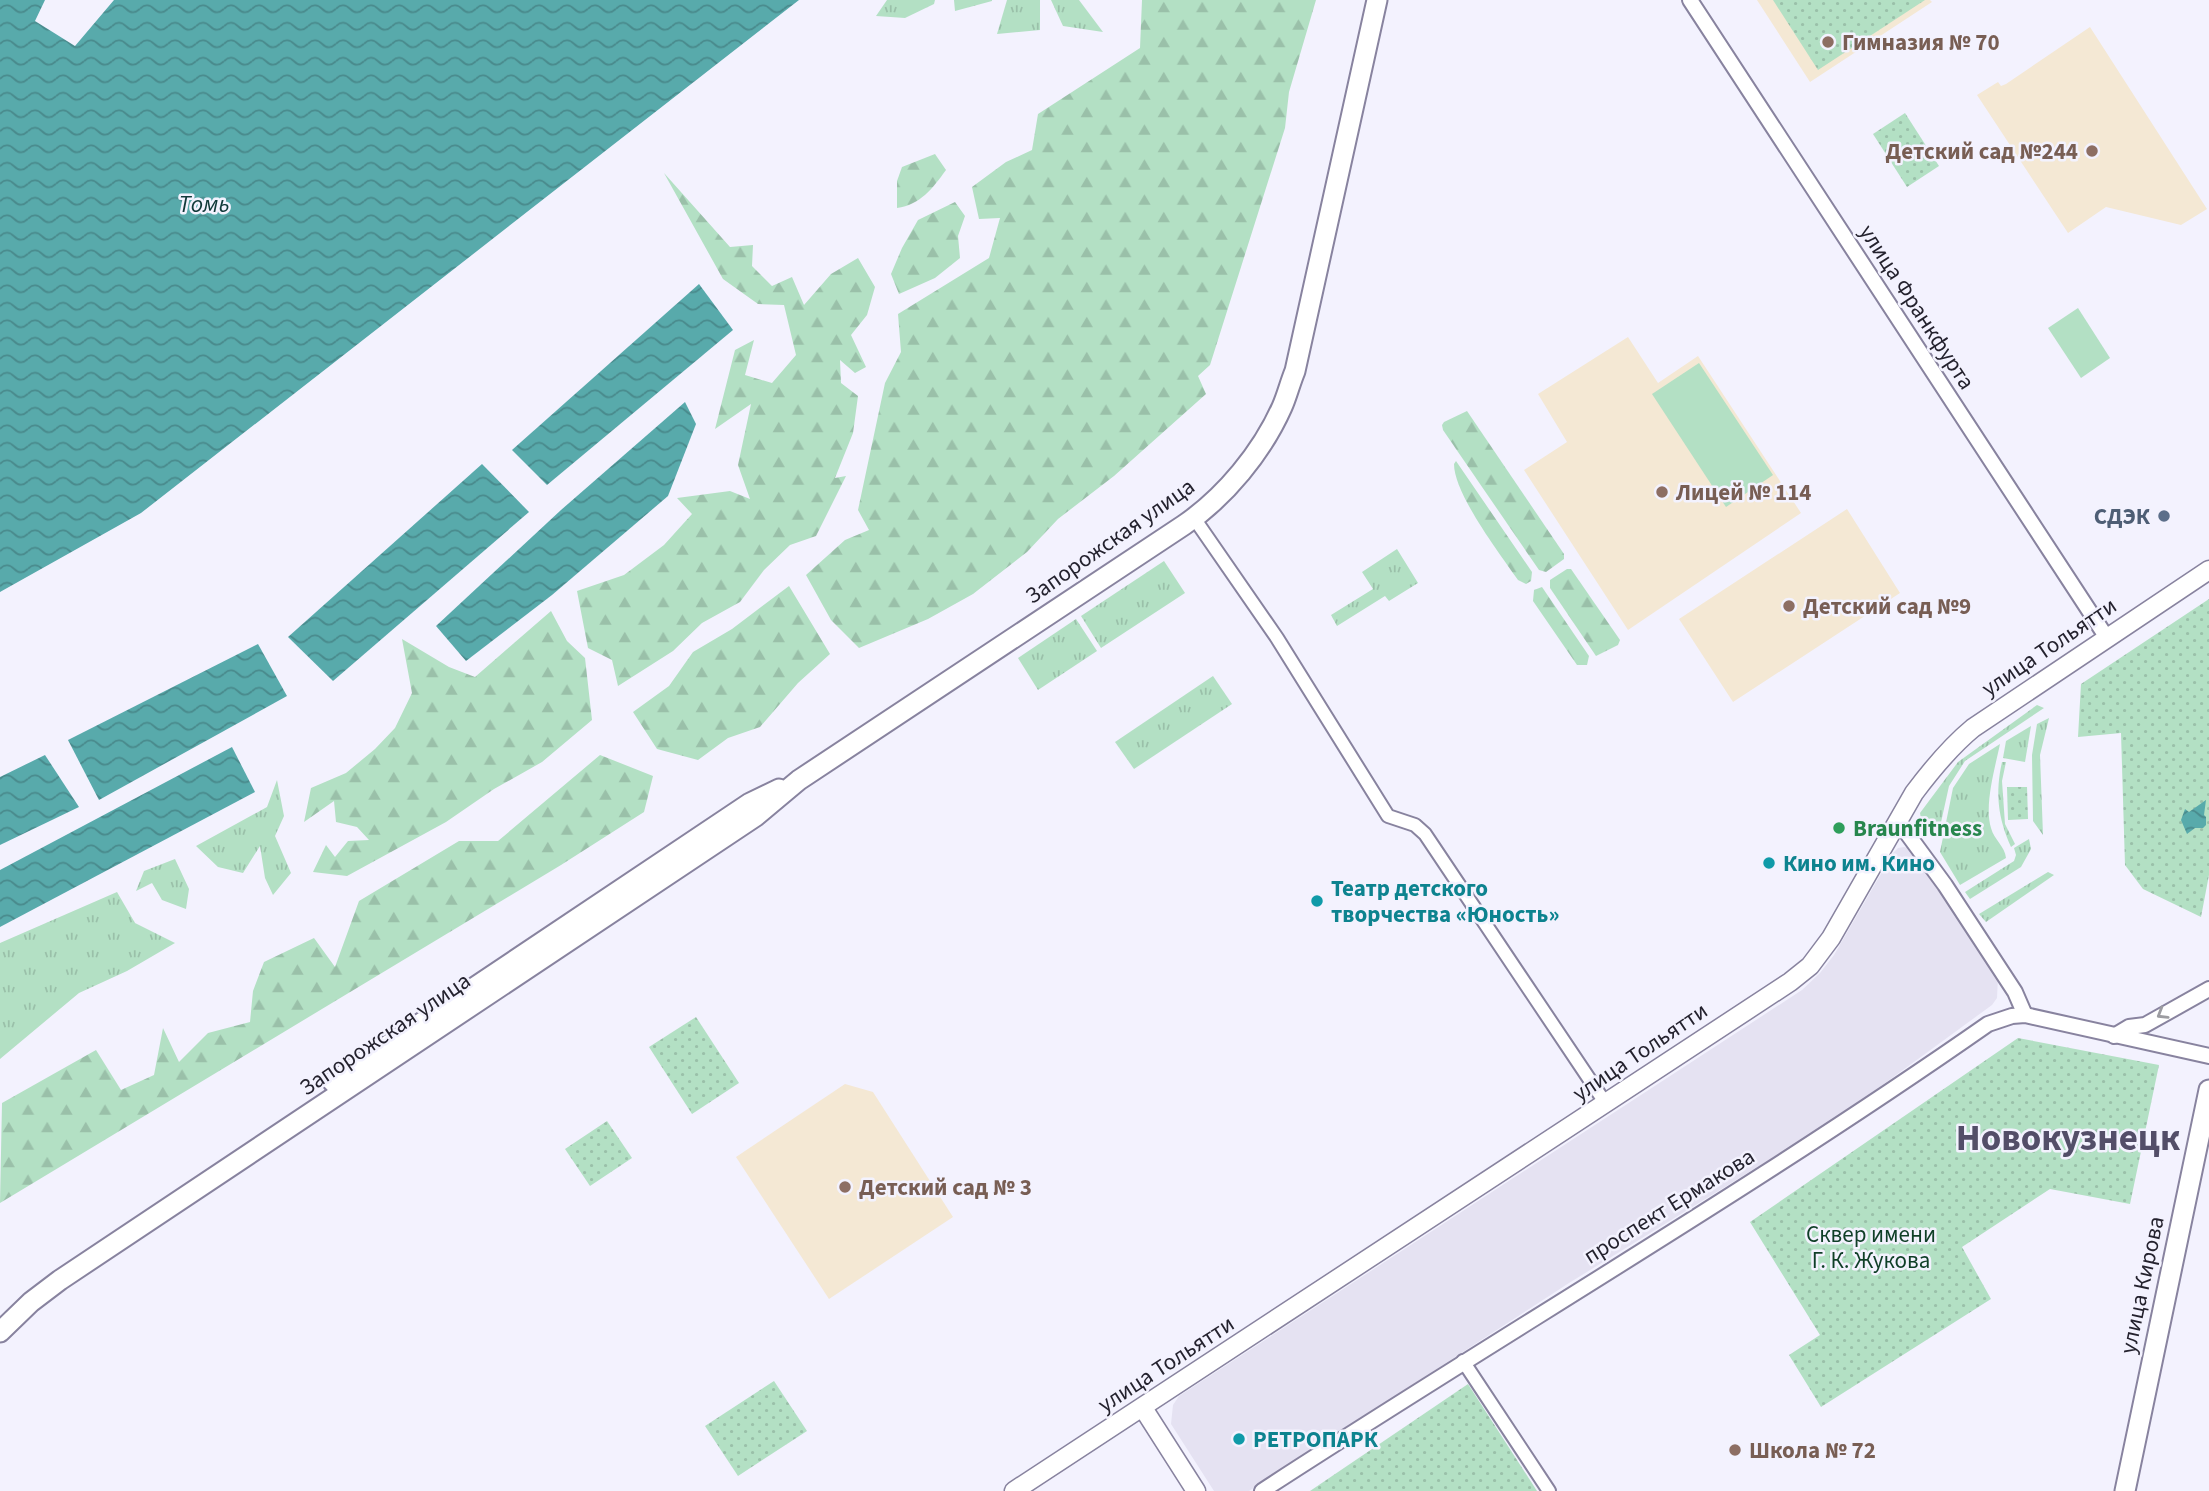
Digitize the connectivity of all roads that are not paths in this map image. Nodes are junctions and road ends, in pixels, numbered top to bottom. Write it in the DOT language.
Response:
graph roads {
  1 [pos="1377,0"];
  2 [pos="1690,0"];
  3 [pos="1194,518"];
  4 [pos="2209,570"];
  5 [pos="2107,638"];
  6 [pos="799,780"];
  7 [pos="1898,821"];
  8 [pos="2209,989"];
  9 [pos="2025,1015"];
  10 [pos="2114,1036"];
  11 [pos="2209,1056"];
  12 [pos="2209,1090"];
  13 [pos="1606,1104"];
  14 [pos="0,1314"];
  15 [pos="0,1332"];
  16 [pos="1463,1361"];
  17 [pos="1143,1408"];
  18 [pos="1014,1491"];
  19 [pos="1196,1491"];
  20 [pos="1262,1491"];
  21 [pos="1549,1491"];
  22 [pos="2124,1491"];
  1 -- 3 [label="main road, Запорожская улица"];
  2 -- 5 [label="street, улица Франкфурта"];
  3 -- 6 [label="main road, Запорожская улица"];
  3 -- 13 [label="street"];
  4 -- 5 [label="main road, улица Тольятти"];
  5 -- 7 [label="main road, улица Тольятти"];
  6 -- 14 [label="main road, Запорожская улица"];
  6 -- 15 [label="main road, Запорожская улица"];
  7 -- 9 [label="street"];
  7 -- 13 [label="main road, улица Тольятти"];
  8 -- 10 [label="street, one-way"];
  9 -- 10 [label="street, проспект Ермакова"];
  9 -- 16 [label="street, проспект Ермакова"];
  10 -- 11 [label="street, проспект Ермакова"];
  12 -- 22 [label="main road, улица Кирова"];
  13 -- 17 [label="main road, улица Тольятти"];
  16 -- 20 [label="street, проспект Ермакова"];
  16 -- 21 [label="street"];
  17 -- 18 [label="main road, улица Тольятти"];
  17 -- 19 [label="main road"];
}
